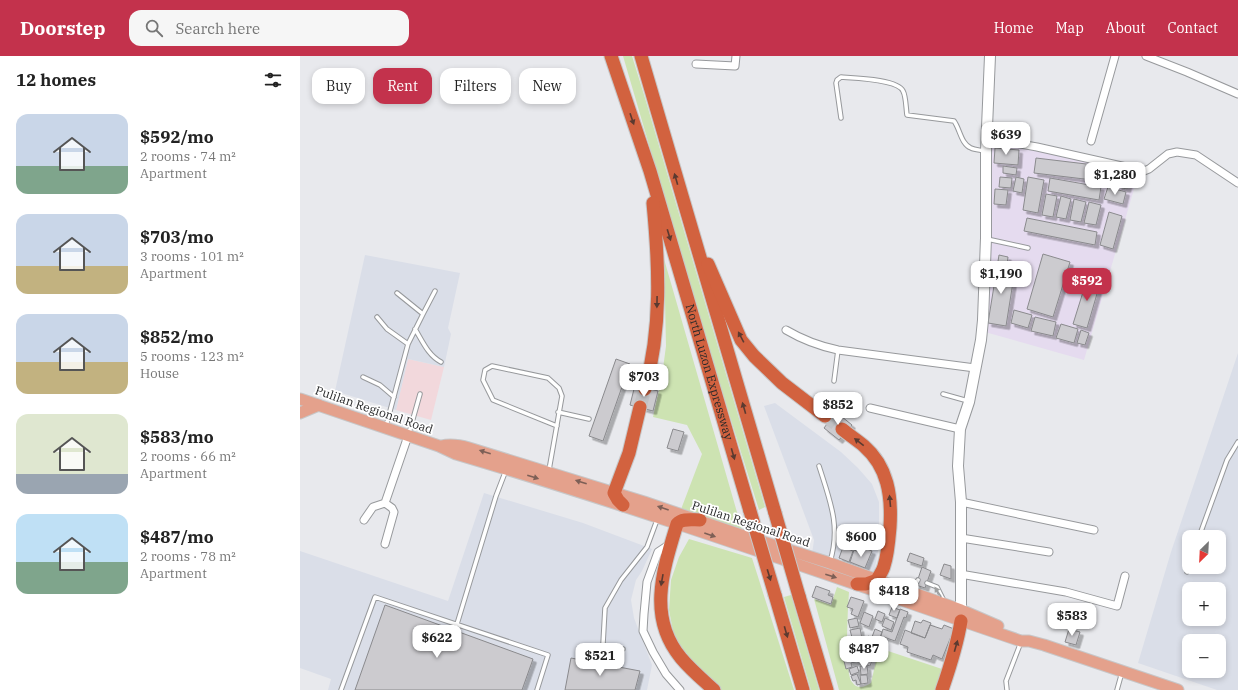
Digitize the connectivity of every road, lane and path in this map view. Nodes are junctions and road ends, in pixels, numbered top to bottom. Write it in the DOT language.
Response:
graph roads {
  1 [pos="611,56"];
  2 [pos="641,56"];
  3 [pos="736,56"];
  4 [pos="990,56"];
  5 [pos="1115,56"];
  6 [pos="1146,56"];
  7 [pos="696,64"];
  8 [pos="1238,94"];
  9 [pos="841,118"];
  10 [pos="986,138"];
  11 [pos="1090,141"];
  12 [pos="986,151"];
  13 [pos="650,171"];
  14 [pos="1238,183"];
  15 [pos="687,216"];
  16 [pos="986,238"];
  17 [pos="1028,248"];
  18 [pos="435,291"];
  19 [pos="397,292"];
  20 [pos="424,314"];
  21 [pos="377,318"];
  22 [pos="415,329"];
  23 [pos="786,330"];
  24 [pos="408,344"];
  25 [pos="838,350"];
  26 [pos="441,362"];
  27 [pos="975,368"];
  28 [pos="363,377"];
  29 [pos="834,381"];
  30 [pos="645,389"];
  31 [pos="420,394"];
  32 [pos="943,394"];
  33 [pos="394,397"];
  34 [pos="301,402"];
  35 [pos="969,402"];
  36 [pos="319,406"];
  37 [pos="640,407"];
  38 [pos="870,408"];
  39 [pos="558,412"];
  40 [pos="300,413"];
  41 [pos="825,416"];
  42 [pos="589,419"];
  43 [pos="556,426"];
  44 [pos="385,427"];
  45 [pos="842,429"];
  46 [pos="960,429"];
  47 [pos="408,436"];
  48 [pos="1238,442"];
  49 [pos="439,446"];
  50 [pos="819,466"];
  51 [pos="506,469"];
  52 [pos="549,472"];
  53 [pos="614,493"];
  54 [pos="961,502"];
  55 [pos="385,503"];
  56 [pos="623,505"];
  57 [pos="658,518"];
  58 [pos="364,520"];
  59 [pos="700,520"];
  60 [pos="677,524"];
  61 [pos="1094,530"];
  62 [pos="1202,530"];
  63 [pos="961,538"];
  64 [pos="672,543"];
  65 [pos="385,544"];
  66 [pos="1049,552"];
  67 [pos="830,563"];
  68 [pos="960,574"];
  69 [pos="1125,576"];
  70 [pos="877,580"];
  71 [pos="918,580"];
  72 [pos="927,583"];
  73 [pos="857,584"];
  74 [pos="910,592"];
  75 [pos="946,605"];
  76 [pos="961,615"];
  77 [pos="456,624"];
  78 [pos="1024,639"];
  79 [pos="623,649"];
  80 [pos="1122,671"];
  81 [pos="341,690"];
  82 [pos="537,690"];
  83 [pos="680,690"];
  84 [pos="714,690"];
  85 [pos="803,690"];
  86 [pos="827,690"];
  87 [pos="942,690"];
  88 [pos="1007,690"];
  89 [pos="1117,690"];
  90 [pos="1178,690"];
  1 -- 13 [label="highway, North Luzon Expressway, one-way"];
  15 -- 2 [label="highway, North Luzon Expressway, one-way"];
  3 -- 7 [label="street"];
  4 -- 10 [label="street"];
  5 -- 11 [label="street"];
  6 -- 8 [label="street"];
  9 -- 12 [label="lane"];
  10 -- 12 [label="street"];
  10 -- 14 [label="street"];
  12 -- 16 [label="street"];
  13 -- 30 [label="highway, one-way"];
  13 -- 85 [label="highway, North Luzon Expressway, one-way, bridge"];
  41 -- 15 [label="highway, one-way"];
  86 -- 15 [label="highway, North Luzon Expressway, one-way, bridge"];
  16 -- 17 [label="lane"];
  16 -- 27 [label="street"];
  18 -- 20 [label="lane"];
  19 -- 20 [label="lane"];
  20 -- 22 [label="lane"];
  21 -- 24 [label="lane"];
  22 -- 24 [label="lane"];
  22 -- 26 [label="lane"];
  23 -- 25 [label="street"];
  24 -- 33 [label="lane"];
  25 -- 27 [label="street"];
  25 -- 29 [label="lane"];
  27 -- 35 [label="street"];
  28 -- 33 [label="lane"];
  31 -- 47 [label="lane"];
  32 -- 35 [label="lane"];
  33 -- 44 [label="lane"];
  34 -- 36 [label="main road, Pulilan Regional Road"];
  35 -- 46 [label="street"];
  36 -- 40 [label="main road"];
  36 -- 44 [label="main road, Pulilan Regional Road"];
  37 -- 53 [label="highway"];
  38 -- 46 [label="street"];
  39 -- 42 [label="lane"];
  39 -- 43 [label="lane"];
  39 -- 43 [label="lane"];
  43 -- 52 [label="lane"];
  44 -- 47 [label="main road, Pulilan Regional Road"];
  70 -- 45 [label="highway, one-way"];
  46 -- 54 [label="street"];
  47 -- 49 [label="main road, Pulilan Regional Road"];
  47 -- 55 [label="street"];
  48 -- 62 [label="lane"];
  49 -- 51 [label="main road, Pulilan Regional Road"];
  52 -- 49 [label="main road, Pulilan Regional Road, one-way"];
  50 -- 67 [label="lane"];
  51 -- 56 [label="main road, Pulilan Regional Road, one-way"];
  51 -- 77 [label="lane"];
  53 -- 52 [label="main road, Pulilan Regional Road, one-way"];
  53 -- 56 [label="highway"];
  59 -- 53 [label="main road, Pulilan Regional Road, one-way"];
  54 -- 61 [label="street"];
  54 -- 63 [label="street"];
  55 -- 58 [label="street"];
  55 -- 65 [label="street"];
  56 -- 57 [label="main road, Pulilan Regional Road"];
  57 -- 60 [label="main road, Pulilan Regional Road"];
  57 -- 79 [label="lane"];
  59 -- 60 [label="highway"];
  59 -- 67 [label="main road, Pulilan Regional Road"];
  60 -- 64 [label="highway"];
  60 -- 73 [label="main road, Pulilan Regional Road, one-way"];
  63 -- 66 [label="street"];
  63 -- 68 [label="street"];
  64 -- 83 [label="street"];
  64 -- 84 [label="highway, one-way"];
  67 -- 70 [label="main road, Pulilan Regional Road"];
  68 -- 69 [label="street"];
  68 -- 76 [label="street"];
  70 -- 73 [label="highway"];
  70 -- 74 [label="main road, Pulilan Regional Road"];
  71 -- 74 [label="lane"];
  75 -- 72 [label="lane, one-way"];
  73 -- 76 [label="main road, Pulilan Regional Road"];
  74 -- 75 [label="main road, Pulilan Regional Road"];
  75 -- 76 [label="main road, Pulilan Regional Road"];
  76 -- 78 [label="main road, Pulilan Regional Road"];
  87 -- 76 [label="highway, one-way"];
  77 -- 81 [label="lane"];
  77 -- 82 [label="lane"];
  78 -- 80 [label="main road, Pulilan Regional Road"];
  78 -- 88 [label="lane"];
  80 -- 89 [label="lane"];
  80 -- 90 [label="main road, Pulilan Regional Road"];
}
